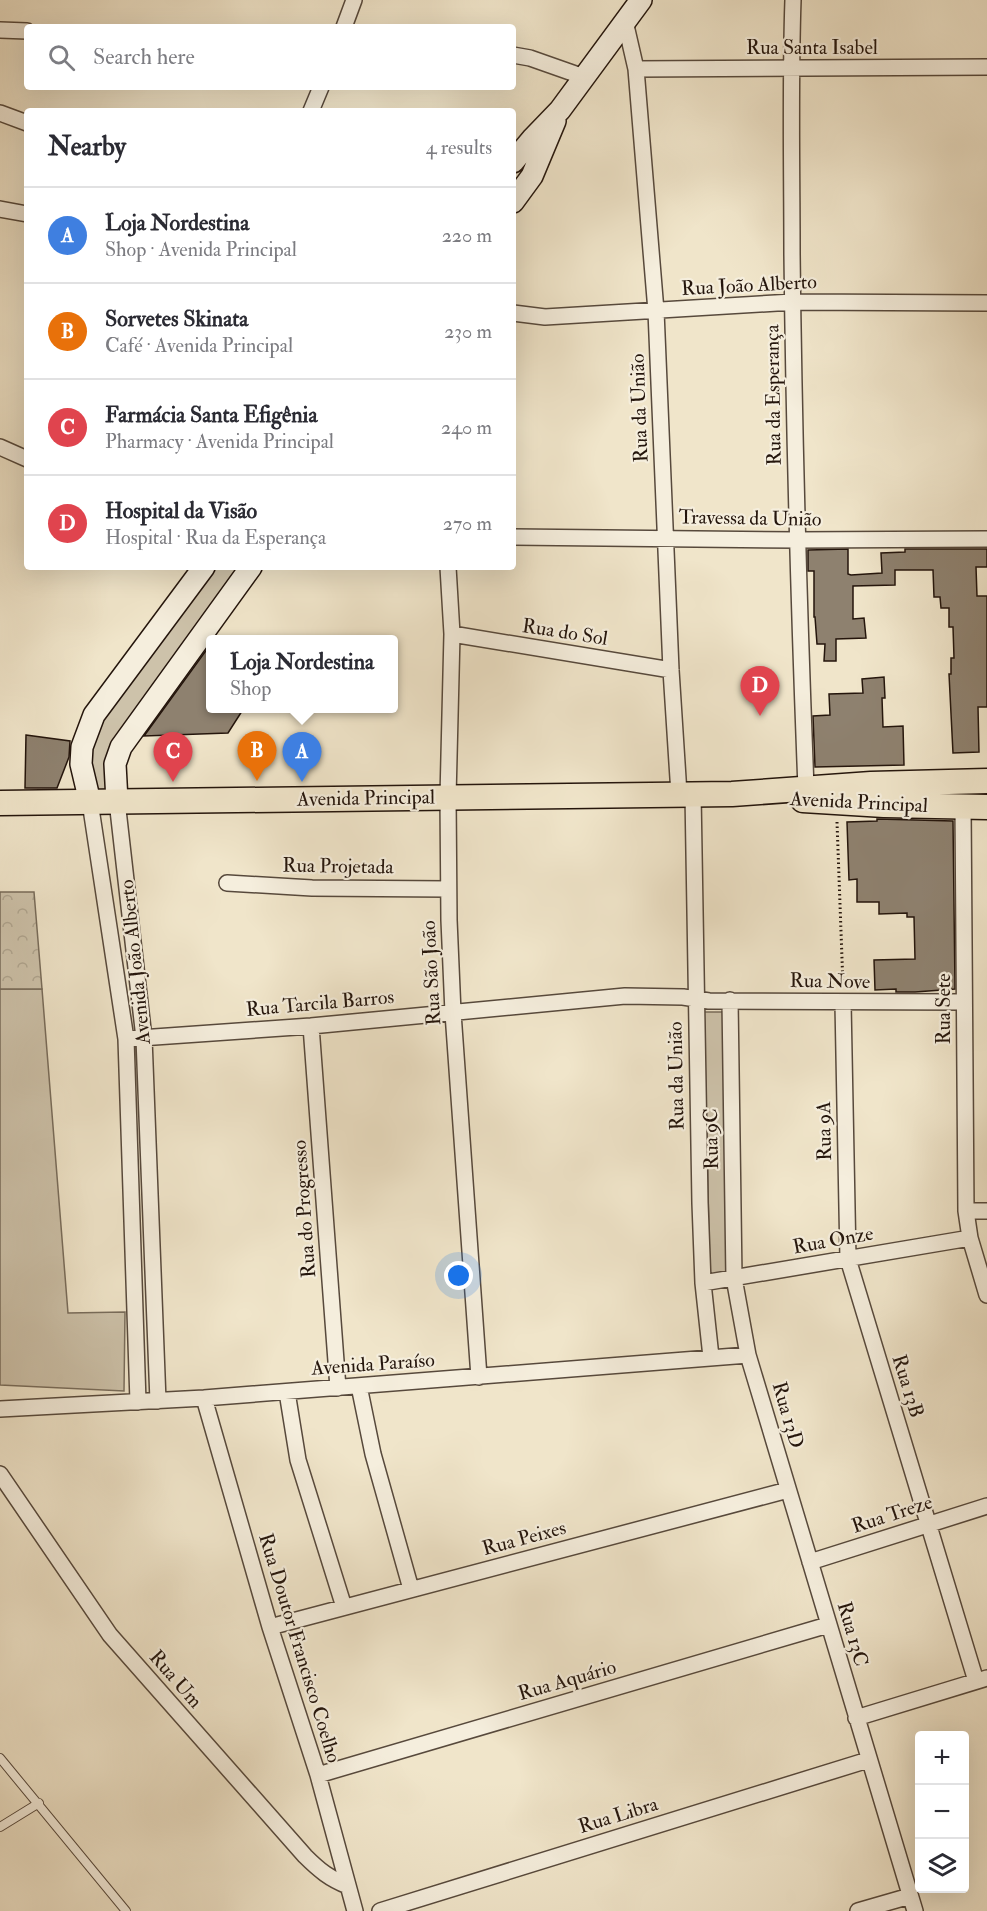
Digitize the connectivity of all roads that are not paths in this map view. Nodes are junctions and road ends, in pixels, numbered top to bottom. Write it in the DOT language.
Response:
graph roads {
  1 [pos="354,0"];
  2 [pos="641,0"];
  3 [pos="793,0"];
  4 [pos="625,21"];
  5 [pos="345,24"];
  6 [pos="0,30"];
  7 [pos="24,32"];
  8 [pos="516,56"];
  9 [pos="987,67"];
  10 [pos="791,68"];
  11 [pos="636,69"];
  12 [pos="584,77"];
  13 [pos="320,90"];
  14 [pos="312,108"];
  15 [pos="560,110"];
  16 [pos="0,113"];
  17 [pos="24,122"];
  18 [pos="516,158"];
  19 [pos="516,198"];
  20 [pos="0,209"];
  21 [pos="24,213"];
  22 [pos="793,302"];
  23 [pos="987,303"];
  24 [pos="656,310"];
  25 [pos="516,313"];
  26 [pos="0,447"];
  27 [pos="24,458"];
  28 [pos="516,537"];
  29 [pos="665,538"];
  30 [pos="987,538"];
  31 [pos="797,540"];
  32 [pos="202,570"];
  33 [pos="250,570"];
  34 [pos="448,570"];
  35 [pos="452,634"];
  36 [pos="671,670"];
  37 [pos="987,781"];
  38 [pos="806,789"];
  39 [pos="686,794"];
  40 [pos="732,794"];
  41 [pos="448,797"];
  42 [pos="117,801"];
  43 [pos="90,802"];
  44 [pos="0,803"];
  45 [pos="963,807"];
  46 [pos="987,807"];
  47 [pos="227,883"];
  48 [pos="448,889"];
  49 [pos="696,998"];
  50 [pos="730,1000"];
  51 [pos="964,1002"];
  52 [pos="843,1003"];
  53 [pos="453,1013"];
  54 [pos="311,1026"];
  55 [pos="144,1038"];
  56 [pos="126,1039"];
  57 [pos="987,1210"];
  58 [pos="966,1211"];
  59 [pos="970,1238"];
  60 [pos="848,1259"];
  61 [pos="734,1278"];
  62 [pos="703,1283"];
  63 [pos="987,1294"];
  64 [pos="748,1355"];
  65 [pos="711,1357"];
  66 [pos="479,1377"];
  67 [pos="358,1386"];
  68 [pos="338,1388"];
  69 [pos="287,1392"];
  70 [pos="204,1398"];
  71 [pos="158,1401"];
  72 [pos="138,1402"];
  73 [pos="0,1409"];
  74 [pos="0,1474"];
  75 [pos="788,1490"];
  76 [pos="987,1506"];
  77 [pos="928,1525"];
  78 [pos="810,1562"];
  79 [pos="411,1590"];
  80 [pos="344,1607"];
  81 [pos="828,1625"];
  82 [pos="270,1627"];
  83 [pos="982,1680"];
  84 [pos="856,1718"];
  85 [pos="0,1758"];
  86 [pos="868,1760"];
  87 [pos="318,1775"];
  88 [pos="39,1803"];
  89 [pos="0,1827"];
  90 [pos="348,1886"];
  91 [pos="910,1896"];
  92 [pos="126,1911"];
  93 [pos="355,1911"];
  94 [pos="380,1911"];
  95 [pos="858,1911"];
  96 [pos="915,1911"];
  1 -- 5 [label="street"];
  2 -- 4 [label="street"];
  3 -- 10 [label="street, Rua da Esperança"];
  4 -- 11 [label="street, Rua da União"];
  4 -- 12 [label="street"];
  6 -- 7 [label="street"];
  8 -- 12 [label="street"];
  9 -- 10 [label="street, Rua Santa Isabel"];
  10 -- 11 [label="street, Rua Santa Isabel"];
  10 -- 22 [label="street, Rua da Esperança"];
  11 -- 24 [label="street, Rua da União"];
  12 -- 15 [label="street"];
  13 -- 14 [label="street"];
  15 -- 18 [label="street"];
  15 -- 19 [label="street"];
  16 -- 17 [label="street"];
  20 -- 21 [label="street"];
  22 -- 23 [label="street, Rua João Alberto"];
  22 -- 24 [label="street, Rua João Alberto"];
  22 -- 31 [label="street, Rua da Esperança"];
  24 -- 25 [label="street, Rua João Alberto"];
  24 -- 29 [label="street, Rua da União"];
  26 -- 27 [label="street"];
  28 -- 29 [label="street, Travessa da União"];
  29 -- 31 [label="street, Travessa da União"];
  29 -- 36 [label="street, Rua da União"];
  30 -- 31 [label="street, Travessa da União"];
  31 -- 38 [label="street, Rua da Esperança"];
  32 -- 43 [label="street, Avenida João Alberto"];
  33 -- 42 [label="street, Avenida João Alberto"];
  34 -- 35 [label="street, Rua São João"];
  35 -- 36 [label="street, Rua do Sol"];
  35 -- 41 [label="street, Rua São João"];
  36 -- 39 [label="street, Rua da União"];
  37 -- 38 [label="main road, Avenida Principal"];
  38 -- 40 [label="main road, Avenida Principal"];
  39 -- 40 [label="main road, Avenida Principal"];
  39 -- 41 [label="main road, Avenida Principal"];
  39 -- 49 [label="street, Rua da União"];
  40 -- 45 [label="main road, Avenida Principal"];
  41 -- 42 [label="main road, Avenida Principal"];
  41 -- 48 [label="street, Rua São João"];
  42 -- 43 [label="main road, Avenida Principal"];
  42 -- 55 [label="street, Avenida João Alberto"];
  43 -- 44 [label="main road, Avenida Principal"];
  43 -- 56 [label="street, Avenida João Alberto"];
  45 -- 46 [label="main road, Avenida Principal"];
  45 -- 51 [label="street, Rua Sete"];
  47 -- 48 [label="street, Rua Projetada"];
  48 -- 53 [label="street, Rua São João"];
  49 -- 50 [label="street, Rua Nove"];
  49 -- 53 [label="street, Rua Tarcila Barros"];
  49 -- 62 [label="street, Rua da União"];
  50 -- 52 [label="street, Rua Nove"];
  50 -- 61 [label="street, Rua 9C"];
  51 -- 52 [label="street, Rua Nove"];
  51 -- 58 [label="street, Rua Sete"];
  52 -- 60 [label="street, Rua 9A"];
  53 -- 54 [label="street, Rua Tarcila Barros"];
  53 -- 66 [label="street, Rua São João"];
  54 -- 55 [label="street, Rua Tarcila Barros"];
  54 -- 68 [label="street, Rua do Progresso"];
  55 -- 56 [label="street, Rua Tarcila Barros"];
  55 -- 71 [label="street, Avenida João Alberto"];
  56 -- 72 [label="street, Avenida João Alberto"];
  57 -- 58 [label="street"];
  58 -- 59 [label="street, Rua Sete"];
  59 -- 60 [label="street, Rua Onze"];
  59 -- 63 [label="street, Rua Sete"];
  60 -- 61 [label="street, Rua Onze"];
  60 -- 77 [label="street, Rua 13B"];
  61 -- 62 [label="street, Rua Onze"];
  61 -- 64 [label="street, Rua 13D"];
  62 -- 65 [label="street, Rua da União"];
  64 -- 65 [label="street, Avenida Paraíso"];
  64 -- 75 [label="street, Rua 13D"];
  65 -- 66 [label="street, Avenida Paraíso"];
  66 -- 67 [label="street, Avenida Paraíso"];
  67 -- 68 [label="street, Avenida Paraíso"];
  67 -- 79 [label="street"];
  68 -- 69 [label="street, Avenida Paraíso"];
  69 -- 70 [label="street, Avenida Paraíso"];
  69 -- 80 [label="street"];
  70 -- 71 [label="street, Avenida Paraíso"];
  70 -- 82 [label="street, Rua Doutor Francisco Coelho"];
  71 -- 72 [label="street, Avenida Paraíso"];
  72 -- 73 [label="street, Avenida Paraíso"];
  74 -- 90 [label="street, Rua Um"];
  75 -- 78 [label="street, Rua 13D"];
  75 -- 79 [label="street, Rua Peixes"];
  76 -- 77 [label="street, Rua Treze"];
  77 -- 78 [label="street, Rua Treze"];
  77 -- 83 [label="street, Rua 13B"];
  78 -- 81 [label="street, Rua 13C"];
  79 -- 80 [label="street, Rua Peixes"];
  80 -- 82 [label="street, Rua Peixes"];
  81 -- 84 [label="street, Rua 13C"];
  81 -- 87 [label="street, Rua Aquário"];
  82 -- 87 [label="street, Rua Doutor Francisco Coelho"];
  83 -- 84 [label="street"];
  84 -- 86 [label="street, Rua 13C"];
  85 -- 88 [label="lane"];
  86 -- 91 [label="street, Rua 13C"];
  86 -- 94 [label="street, Rua Libra"];
  87 -- 90 [label="street, Rua Doutor Francisco Coelho"];
  88 -- 89 [label="lane"];
  88 -- 92 [label="lane"];
  90 -- 93 [label="street, Rua Doutor Francisco Coelho"];
  91 -- 95 [label="street"];
  91 -- 96 [label="street, Rua 13C"];
}
